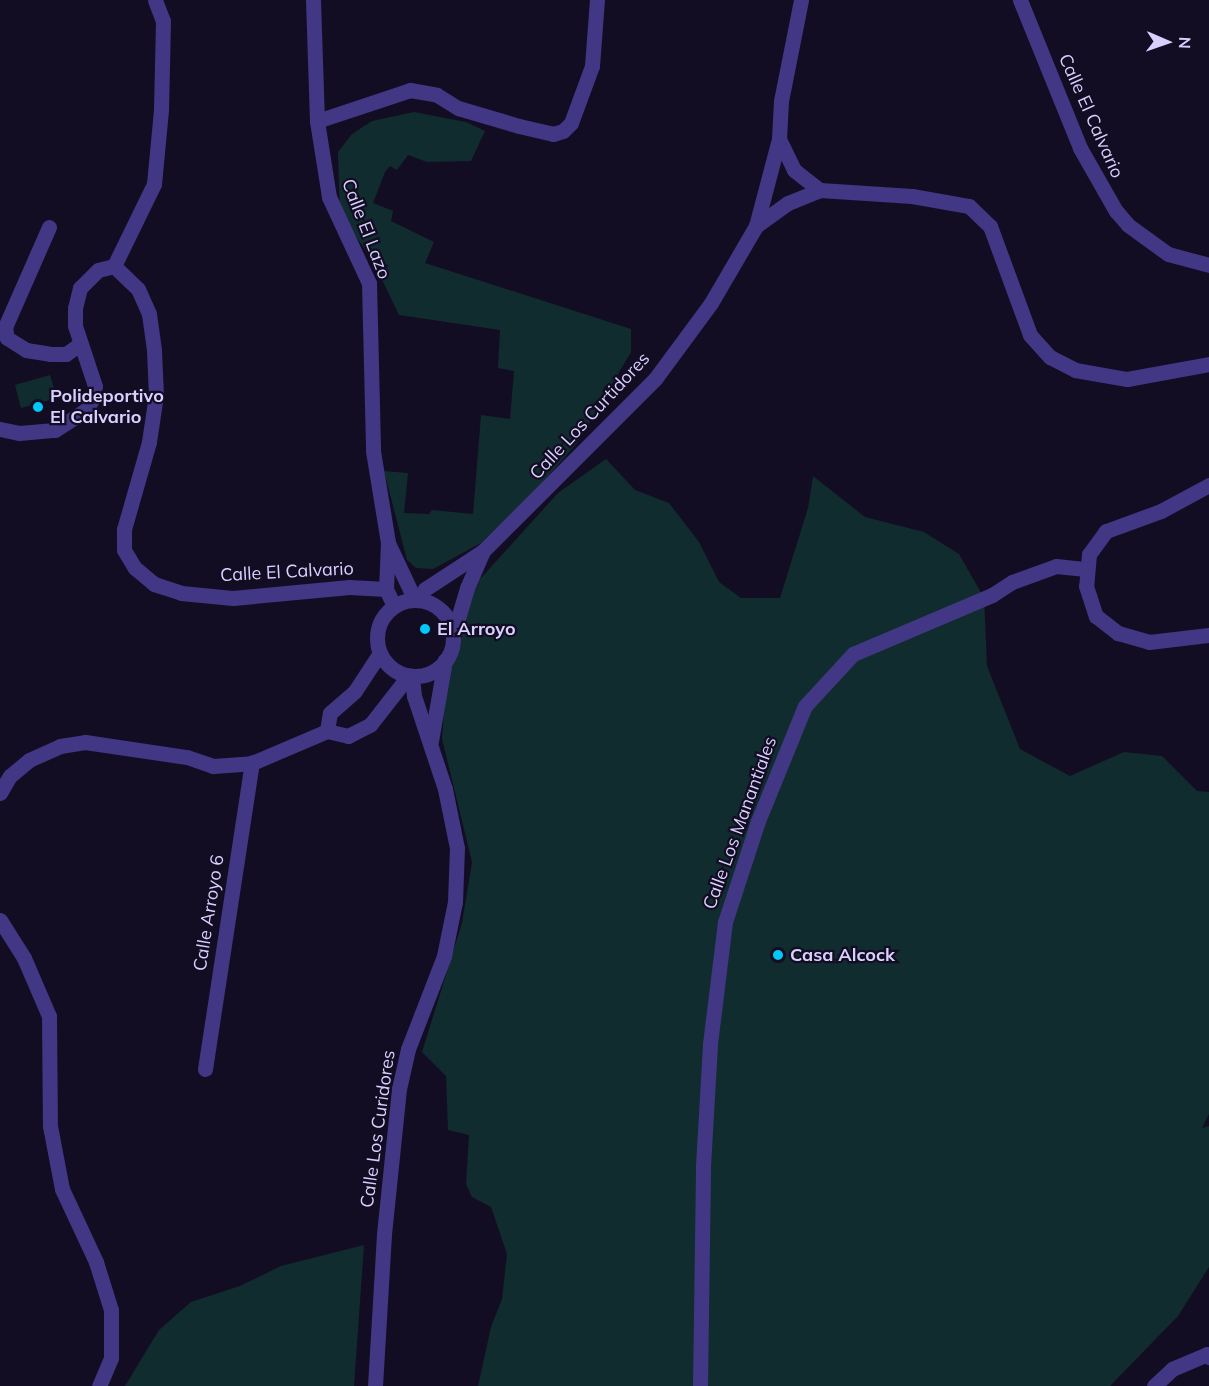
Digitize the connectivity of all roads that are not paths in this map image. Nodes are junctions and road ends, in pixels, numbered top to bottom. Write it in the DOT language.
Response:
graph roads {
  1 [pos="155,0"];
  2 [pos="314,0"];
  3 [pos="597,0"];
  4 [pos="801,0"];
  5 [pos="1020,0"];
  6 [pos="317,121"];
  7 [pos="779,139"];
  8 [pos="820,190"];
  9 [pos="756,226"];
  10 [pos="49,227"];
  11 [pos="1209,265"];
  12 [pos="114,266"];
  13 [pos="80,344"];
  14 [pos="1209,364"];
  15 [pos="0,429"];
  16 [pos="1209,485"];
  17 [pos="388,543"];
  18 [pos="483,550"];
  19 [pos="1086,569"];
  20 [pos="386,589"];
  21 [pos="416,600"];
  22 [pos="394,606"];
  23 [pos="1209,635"];
  24 [pos="453,637"];
  25 [pos="380,653"];
  26 [pos="445,660"];
  27 [pos="410,676"];
  28 [pos="327,731"];
  29 [pos="431,744"];
  30 [pos="252,763"];
  31 [pos="0,793"];
  32 [pos="0,920"];
  33 [pos="205,1069"];
  34 [pos="1208,1355"];
  35 [pos="99,1386"];
  36 [pos="375,1386"];
  37 [pos="700,1386"];
  38 [pos="1154,1386"];
  1 -- 12 [label="street"];
  2 -- 6 [label="street, Calle El Lazo"];
  3 -- 6 [label="street"];
  4 -- 7 [label="street"];
  5 -- 11 [label="street, Calle El Calvario"];
  6 -- 17 [label="street, Calle El Lazo"];
  7 -- 8 [label="street"];
  7 -- 9 [label="street"];
  8 -- 9 [label="street, Calle Los Curtidores"];
  8 -- 14 [label="street, Calle Los Curtidores"];
  9 -- 18 [label="street, Calle Los Curtidores"];
  10 -- 13 [label="street"];
  12 -- 13 [label="street"];
  12 -- 20 [label="street, Calle El Calvario"];
  13 -- 15 [label="street"];
  16 -- 19 [label="street"];
  17 -- 20 [label="street, Calle El Lazo"];
  17 -- 21 [label="street, Calle El Lazo"];
  18 -- 21 [label="street, Calle Los Curtidores"];
  18 -- 24 [label="street, Calle Los Curtidores"];
  19 -- 23 [label="street"];
  19 -- 37 [label="street, Calle Los Manantiales"];
  20 -- 22 [label="street, Calle El Lazo"];
  21 -- 22 [label="street"];
  21 -- 24 [label="street"];
  22 -- 25 [label="street"];
  24 -- 26 [label="street"];
  25 -- 27 [label="street"];
  25 -- 28 [label="street"];
  26 -- 27 [label="street"];
  26 -- 29 [label="street"];
  27 -- 28 [label="street"];
  27 -- 29 [label="street"];
  28 -- 30 [label="street"];
  29 -- 36 [label="street, Calle Los Curidores"];
  30 -- 31 [label="street"];
  30 -- 33 [label="street, Calle Arroyo 6"];
  32 -- 35 [label="street"];
  34 -- 38 [label="street"];
}
